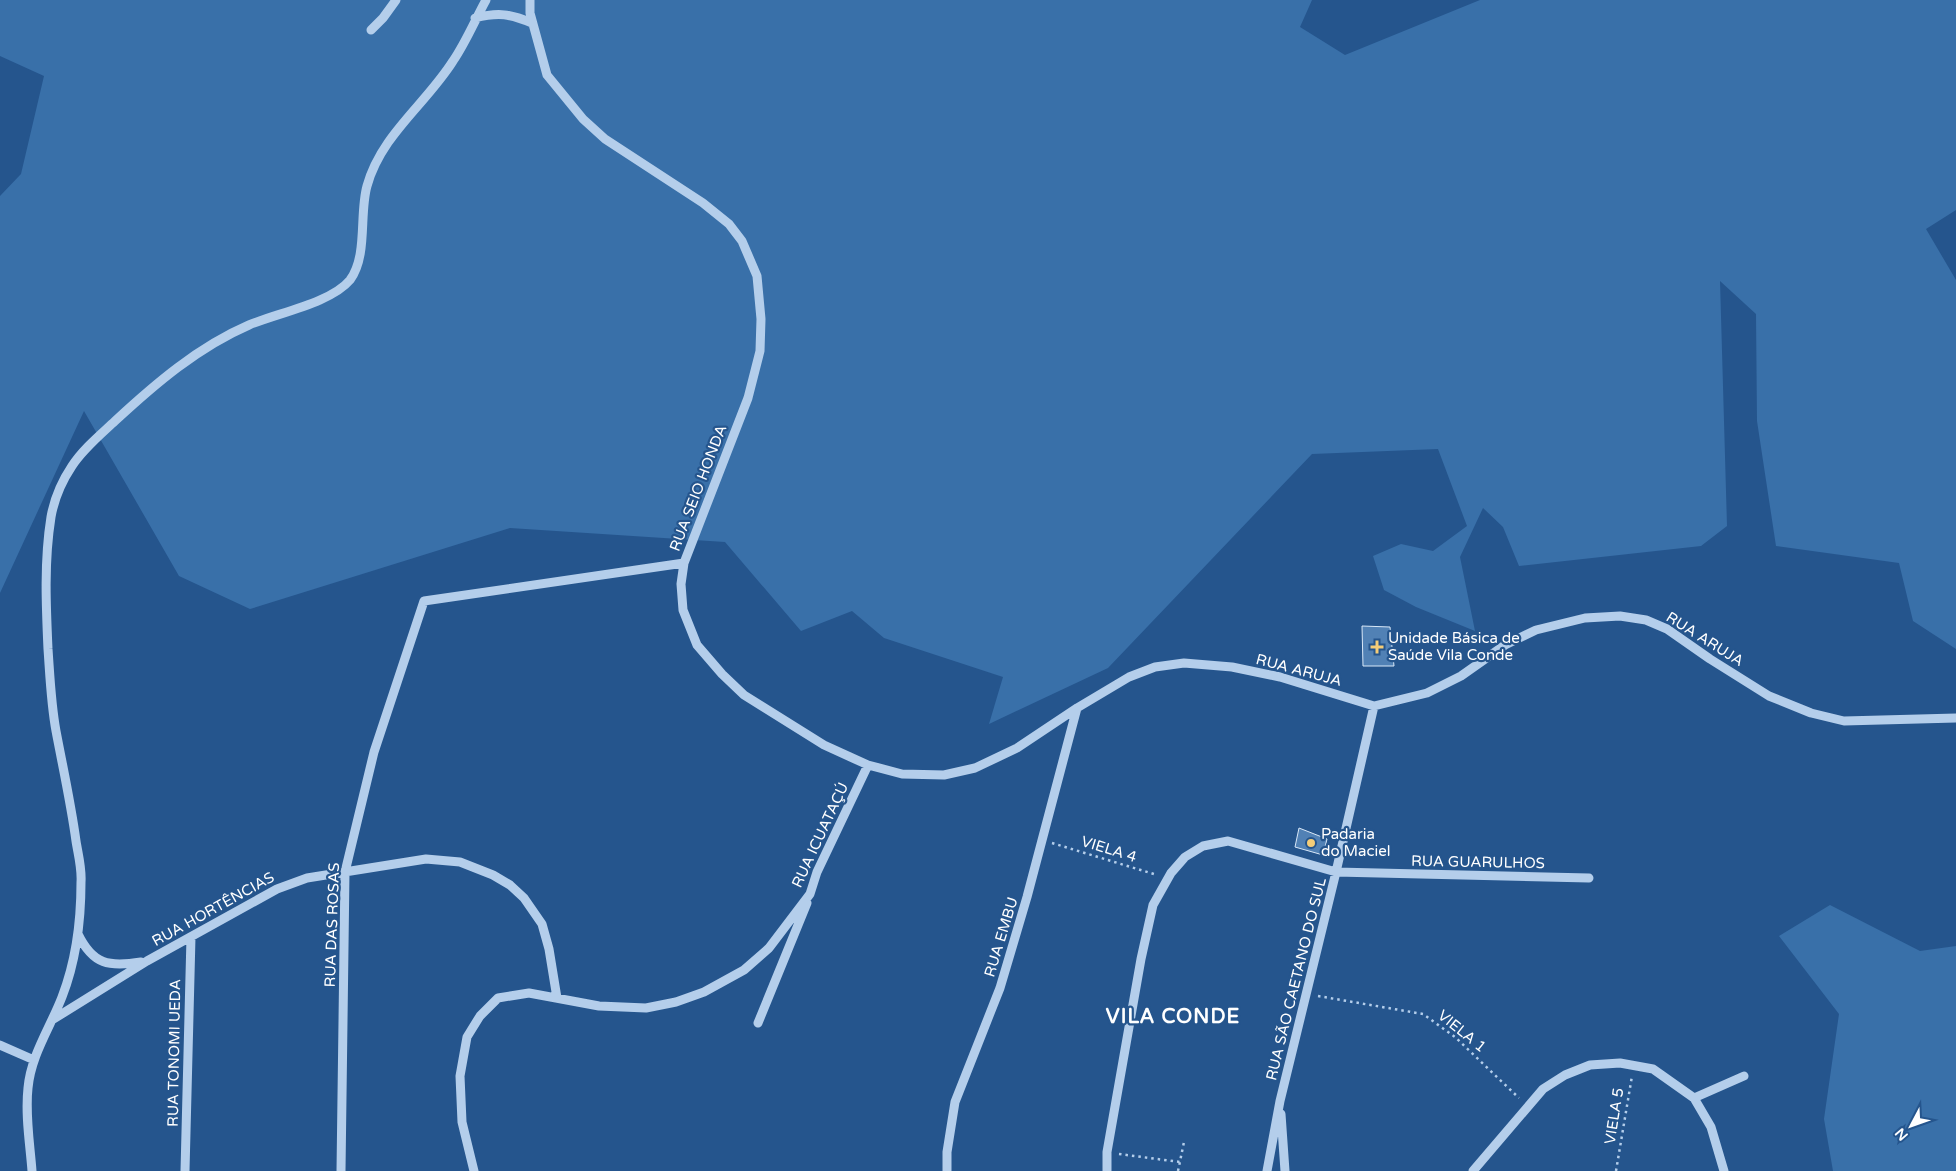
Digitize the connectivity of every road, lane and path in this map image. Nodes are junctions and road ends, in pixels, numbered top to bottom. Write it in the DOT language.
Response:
graph roads {
  1 [pos="396,0"];
  2 [pos="486,0"];
  3 [pos="530,0"];
  4 [pos="475,18"];
  5 [pos="532,22"];
  6 [pos="371,30"];
  7 [pos="684,563"];
  8 [pos="1374,706"];
  9 [pos="1077,708"];
  10 [pos="1956,718"];
  11 [pos="868,765"];
  12 [pos="1042,840"];
  13 [pos="345,872"];
  14 [pos="1336,872"];
  15 [pos="1589,878"];
  16 [pos="1168,879"];
  17 [pos="810,894"];
  18 [pos="78,934"];
  19 [pos="191,937"];
  20 [pos="147,961"];
  21 [pos="1307,994"];
  22 [pos="557,998"];
  23 [pos="52,1020"];
  24 [pos="758,1023"];
  25 [pos="0,1045"];
  26 [pos="34,1060"];
  27 [pos="1633,1065"];
  28 [pos="1744,1076"];
  29 [pos="1694,1098"];
  30 [pos="1280,1101"];
  31 [pos="1528,1106"];
  32 [pos="1184,1142"];
  33 [pos="1107,1152"];
  34 [pos="1180,1162"];
  35 [pos="32,1171"];
  36 [pos="185,1171"];
  37 [pos="341,1171"];
  38 [pos="474,1171"];
  39 [pos="947,1171"];
  40 [pos="1106,1171"];
  41 [pos="1178,1171"];
  42 [pos="1267,1171"];
  43 [pos="1285,1171"];
  44 [pos="1473,1171"];
  45 [pos="1616,1171"];
  46 [pos="1724,1171"];
  1 -- 6 [label="street"];
  2 -- 4 [label="street"];
  3 -- 5 [label="street, RUA SEIO HONDA"];
  4 -- 5 [label="street"];
  4 -- 18 [label="street"];
  5 -- 7 [label="street, RUA SEIO HONDA"];
  7 -- 11 [label="street, RUA SEIO HONDA"];
  7 -- 13 [label="street, RUA DAS ROSAS"];
  8 -- 9 [label="street, RUA ARUJA"];
  8 -- 10 [label="street, RUA ARUJA"];
  8 -- 14 [label="street, RUA SÃO CAETANO DO SUL"];
  9 -- 11 [label="street, RUA SEIO HONDA"];
  9 -- 12 [label="street, RUA EMBU"];
  11 -- 17 [label="street, RUA ICUATAÇÚ"];
  12 -- 16 [label="path, VIELA 4"];
  12 -- 39 [label="street, RUA EMBU"];
  13 -- 19 [label="street, RUA HORTÊNCIAS"];
  13 -- 22 [label="street, RUA HORTÊNCIAS"];
  13 -- 37 [label="street, RUA DAS ROSAS"];
  14 -- 15 [label="street, RUA GUARULHOS"];
  14 -- 16 [label="street, RUA GUARULHOS"];
  14 -- 21 [label="street, RUA SÃO CAETANO DO SUL"];
  16 -- 33 [label="street, RUA GUARULHOS"];
  17 -- 22 [label="street, RUA ICUATAÇÚ"];
  17 -- 24 [label="street"];
  18 -- 20 [label="street"];
  18 -- 23 [label="street"];
  19 -- 20 [label="street, RUA HORTÊNCIAS"];
  19 -- 36 [label="street, RUA TONOMI UEDA"];
  20 -- 23 [label="street, RUA HORTÊNCIAS"];
  21 -- 30 [label="street, RUA SÃO CAETANO DO SUL"];
  21 -- 31 [label="path, VIELA 1"];
  22 -- 38 [label="street, RUA ICUATAÇÚ"];
  23 -- 26 [label="street"];
  25 -- 26 [label="street"];
  26 -- 35 [label="street"];
  27 -- 29 [label="street"];
  27 -- 31 [label="street"];
  27 -- 45 [label="path, VIELA 5"];
  28 -- 29 [label="street"];
  29 -- 46 [label="street"];
  30 -- 42 [label="street, RUA SÃO CAETANO DO SUL"];
  30 -- 43 [label="street"];
  31 -- 44 [label="street"];
  32 -- 34 [label="path"];
  33 -- 34 [label="path"];
  33 -- 40 [label="street, RUA GUARULHOS"];
  34 -- 41 [label="path"];
}
